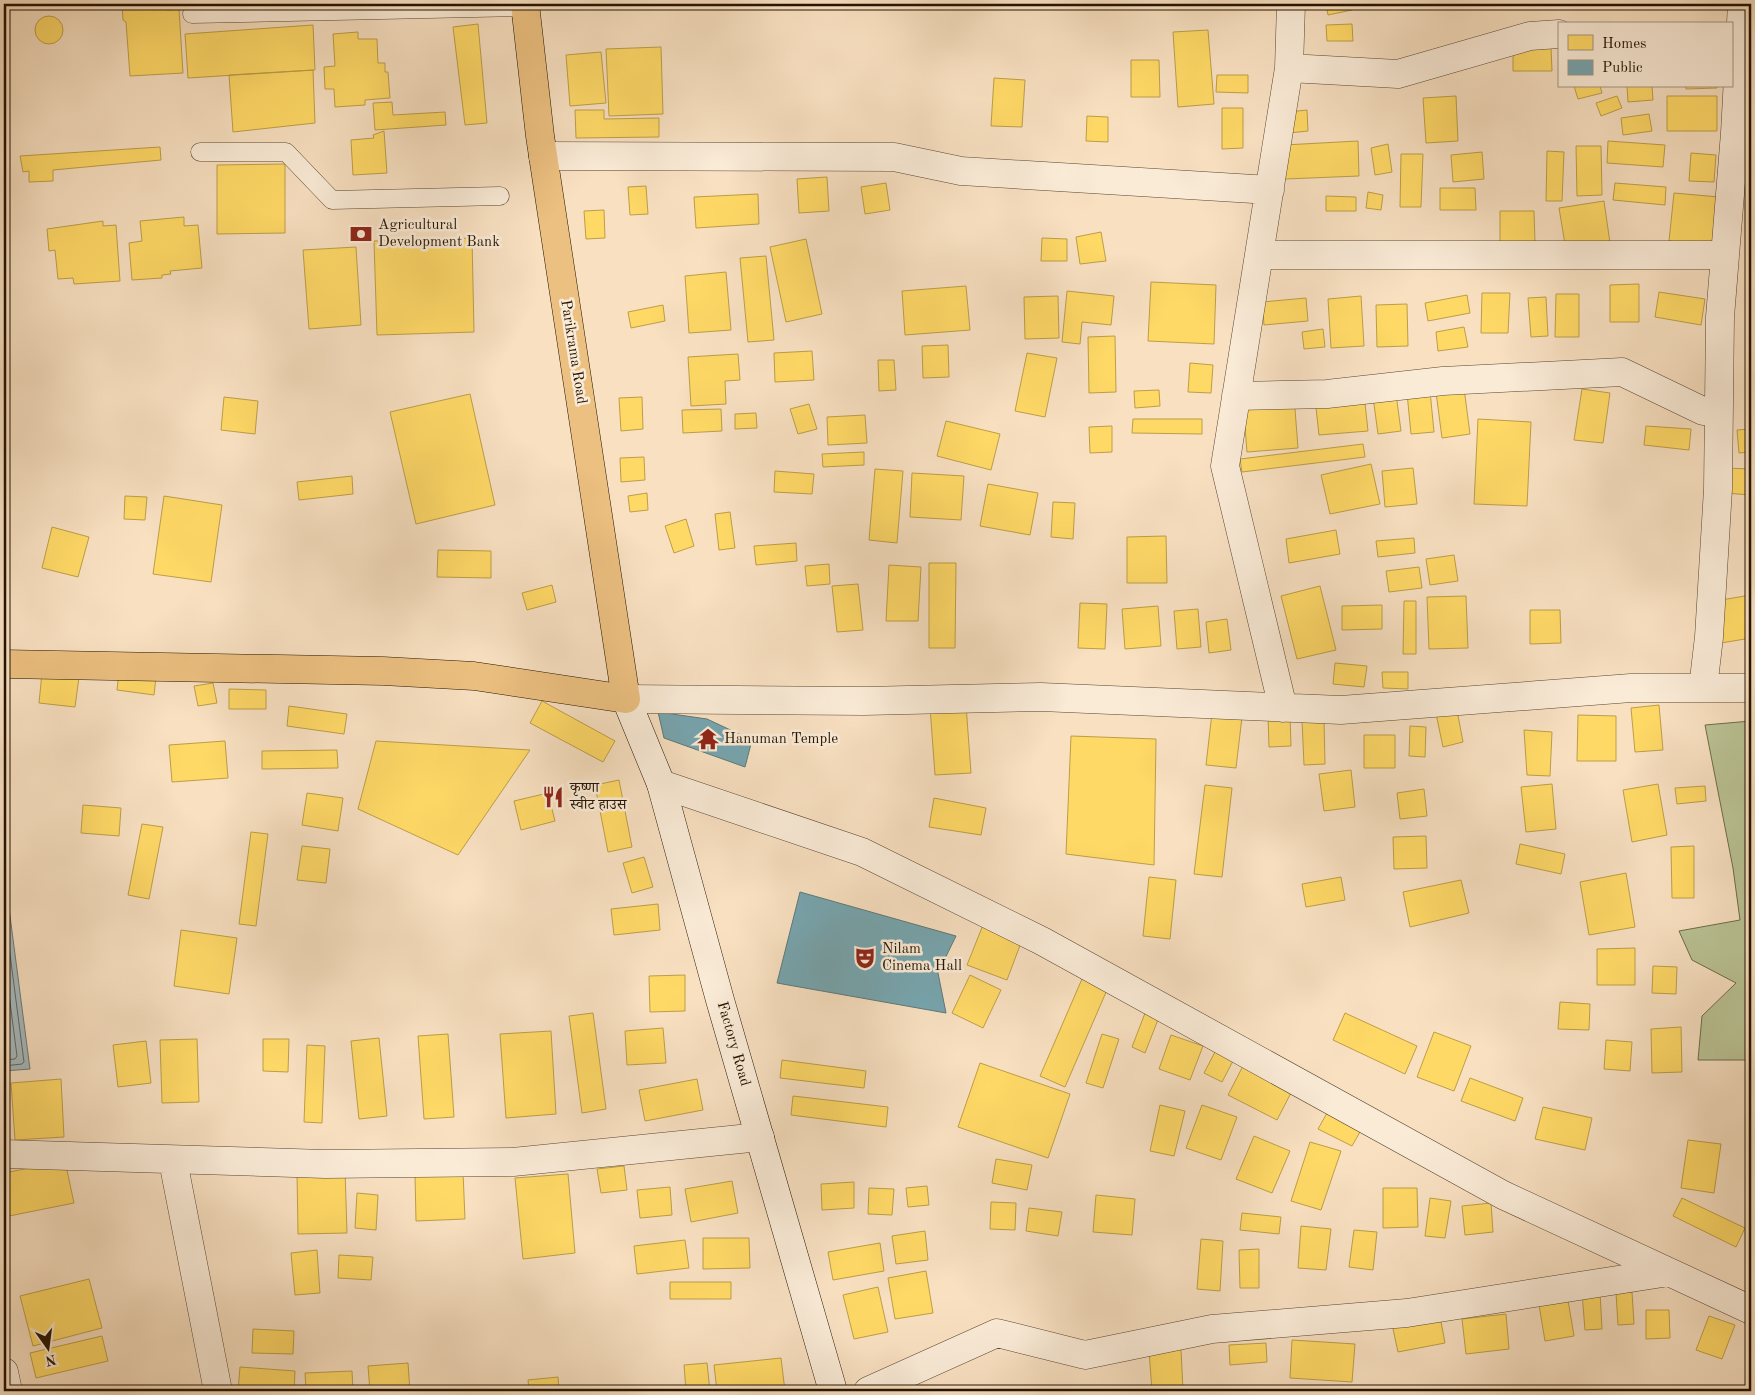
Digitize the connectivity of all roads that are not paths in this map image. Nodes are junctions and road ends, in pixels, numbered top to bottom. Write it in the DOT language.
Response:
graph roads {
  1 [pos="1291,4"];
  2 [pos="1742,4"];
  3 [pos="526,5"];
  4 [pos="332,7"];
  5 [pos="192,14"];
  6 [pos="1558,34"];
  7 [pos="1735,49"];
  8 [pos="1290,68"];
  9 [pos="200,152"];
  10 [pos="543,156"];
  11 [pos="1270,190"];
  12 [pos="500,196"];
  13 [pos="1259,255"];
  14 [pos="1725,255"];
  15 [pos="1236,396"];
  16 [pos="1703,411"];
  17 [pos="4,664"];
  18 [pos="1703,688"];
  19 [pos="1751,688"];
  20 [pos="626,699"];
  21 [pos="1283,708"];
  22 [pos="660,784"];
  23 [pos="760,1137"];
  24 [pos="4,1154"];
  25 [pos="172,1160"];
  26 [pos="1669,1272"];
  27 [pos="1751,1310"];
  28 [pos="4,1372"];
  29 [pos="8,1391"];
  30 [pos="218,1391"];
  31 [pos="833,1391"];
  32 [pos="868,1391"];
  1 -- 8 [label="street"];
  2 -- 7 [label="street"];
  3 -- 4 [label="lane"];
  3 -- 10 [label="main road, Parikrama Road"];
  4 -- 5 [label="lane"];
  6 -- 8 [label="street"];
  7 -- 14 [label="street"];
  8 -- 11 [label="street"];
  9 -- 12 [label="lane"];
  10 -- 11 [label="street"];
  10 -- 20 [label="main road, Parikrama Road"];
  11 -- 13 [label="street"];
  13 -- 14 [label="street"];
  13 -- 15 [label="street"];
  14 -- 18 [label="street"];
  15 -- 16 [label="street"];
  15 -- 21 [label="street"];
  17 -- 20 [label="main road"];
  18 -- 19 [label="street"];
  18 -- 21 [label="street"];
  20 -- 21 [label="street"];
  20 -- 22 [label="street, Factory Road"];
  22 -- 23 [label="street, Factory Road"];
  22 -- 26 [label="street"];
  23 -- 25 [label="street"];
  23 -- 31 [label="street, Factory Road"];
  24 -- 25 [label="street"];
  25 -- 30 [label="street"];
  26 -- 27 [label="street"];
  26 -- 32 [label="street"];
  28 -- 29 [label="street"];
}
